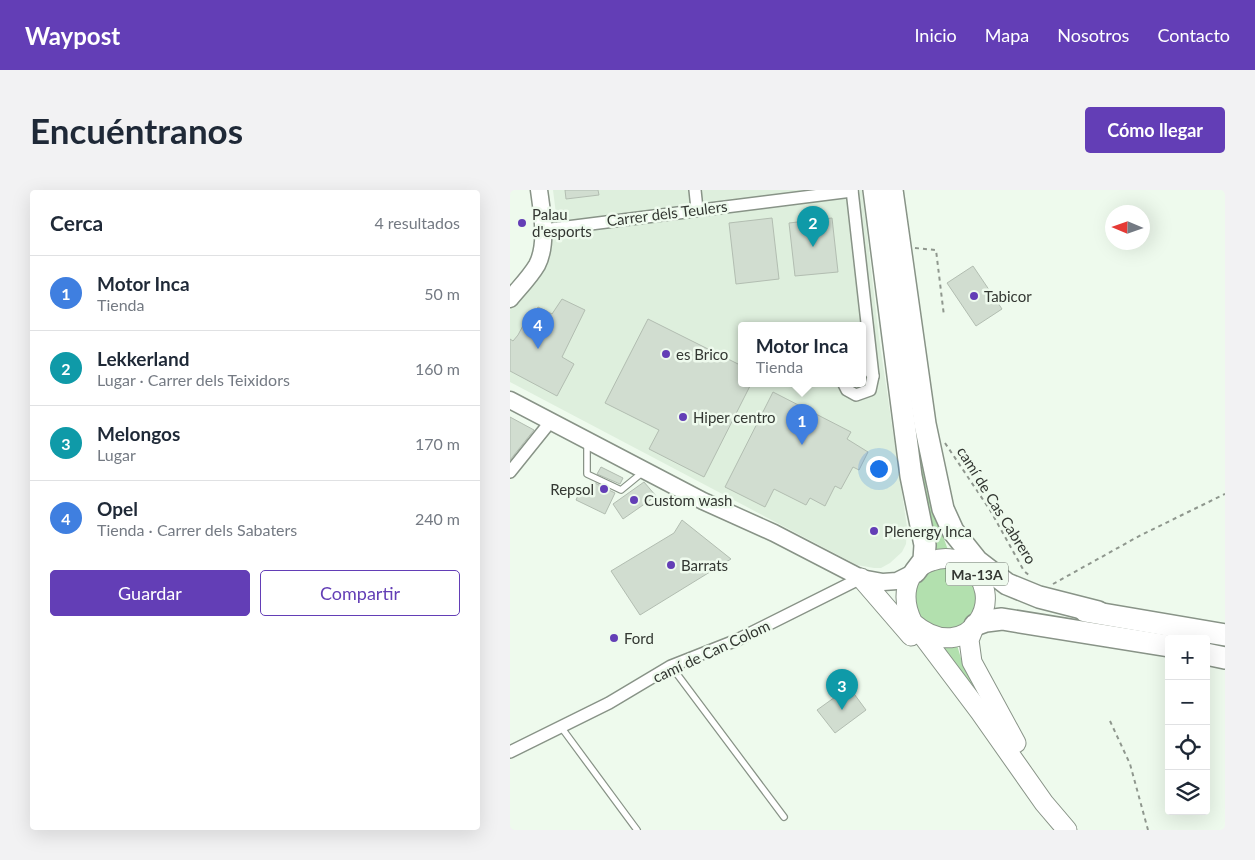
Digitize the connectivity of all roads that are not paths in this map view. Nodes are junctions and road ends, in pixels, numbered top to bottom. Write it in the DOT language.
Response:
graph roads {
  1 [pos="539,190"];
  2 [pos="695,190"];
  3 [pos="852,190"];
  4 [pos="874,190"];
  5 [pos="892,190"];
  6 [pos="697,209"];
  7 [pos="543,230"];
  8 [pos="510,299"];
  9 [pos="870,344"];
  10 [pos="866,355"];
  11 [pos="896,362"];
  12 [pos="866,367"];
  13 [pos="873,376"];
  14 [pos="846,387"];
  15 [pos="510,400"];
  16 [pos="551,421"];
  17 [pos="933,430"];
  18 [pos="588,440"];
  19 [pos="645,470"];
  20 [pos="510,472"];
  21 [pos="915,572"];
  22 [pos="974,572"];
  23 [pos="861,578"];
  24 [pos="1098,612"];
  25 [pos="913,623"];
  26 [pos="975,625"];
  27 [pos="1225,633"];
  28 [pos="1165,645"];
  29 [pos="1210,652"];
  30 [pos="1225,652"];
  31 [pos="1210,653"];
  32 [pos="1225,658"];
  33 [pos="671,666"];
  34 [pos="561,727"];
  35 [pos="510,752"];
  36 [pos="1044,803"];
  37 [pos="784,818"];
  38 [pos="1065,828"];
  39 [pos="637,830"];
  1 -- 7 [label="main road"];
  2 -- 6 [label="street"];
  3 -- 6 [label="street, Carrer dels Teulers"];
  3 -- 9 [label="street"];
  4 -- 11 [label="highway, Ma-13A"];
  5 -- 17 [label="highway, Ma-13A"];
  6 -- 7 [label="street, Carrer dels Teulers"];
  7 -- 8 [label="main road"];
  9 -- 10 [label="street"];
  9 -- 11 [label="street"];
  9 -- 13 [label="street"];
  11 -- 21 [label="highway, Ma-13A"];
  12 -- 13 [label="street"];
  13 -- 14 [label="street"];
  15 -- 16 [label="main road"];
  16 -- 18 [label="main road"];
  16 -- 20 [label="street"];
  17 -- 22 [label="main road, Ma-13A"];
  17 -- 24 [label="highway"];
  18 -- 19 [label="main road"];
  18 -- 19 [label="lane"];
  19 -- 23 [label="main road"];
  21 -- 22 [label="main road, Ma-13A"];
  21 -- 23 [label="main road"];
  21 -- 25 [label="main road, Ma-13A"];
  22 -- 24 [label="highway"];
  22 -- 26 [label="main road, Ma-13A"];
  23 -- 25 [label="main road"];
  23 -- 33 [label="street, camí de Can Colom"];
  23 -- 36 [label="main road"];
  24 -- 27 [label="highway"];
  25 -- 26 [label="main road"];
  25 -- 36 [label="main road, Ma-13A"];
  26 -- 28 [label="highway"];
  26 -- 38 [label="main road, Ma-13A"];
  29 -- 30 [label="highway"];
  31 -- 32 [label="highway"];
  33 -- 34 [label="street, camí de Can Colom"];
  33 -- 37 [label="lane"];
  34 -- 35 [label="street, camí de Can Colom"];
  34 -- 39 [label="lane"];
  36 -- 38 [label="main road, Ma-13A"];
}
